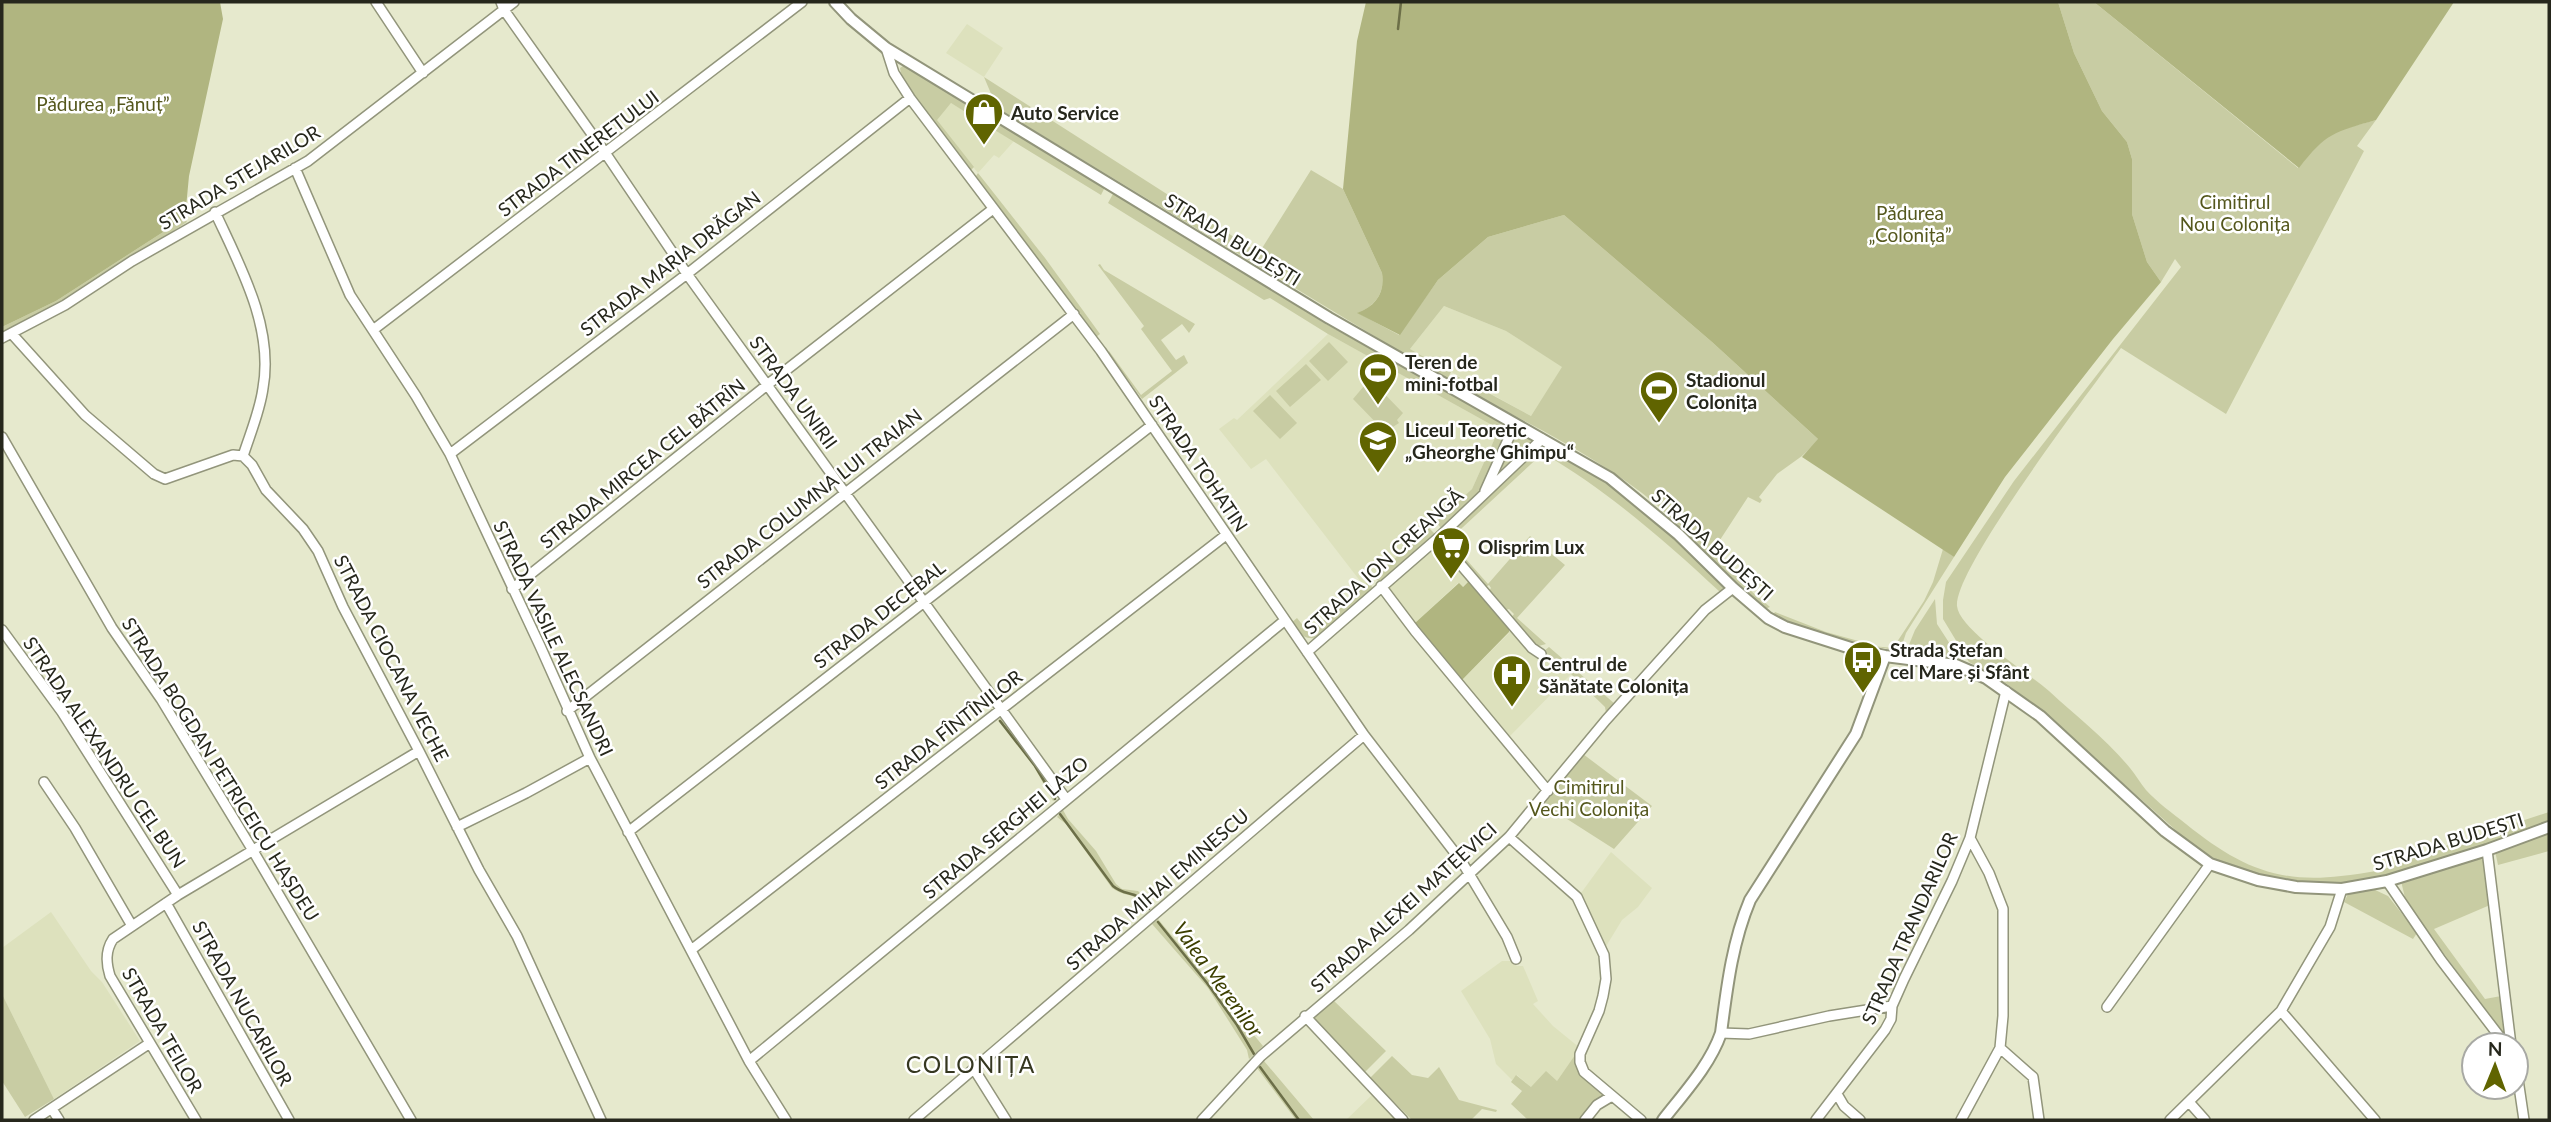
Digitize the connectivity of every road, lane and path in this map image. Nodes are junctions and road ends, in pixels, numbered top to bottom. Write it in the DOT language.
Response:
graph roads {
  1 [pos="376,2"];
  2 [pos="514,2"];
  3 [pos="802,2"];
  4 [pos="835,2"];
  5 [pos="502,6"];
  6 [pos="886,48"];
  7 [pos="423,73"];
  8 [pos="910,98"];
  9 [pos="606,154"];
  10 [pos="295,168"];
  11 [pos="993,209"];
  12 [pos="215,212"];
  13 [pos="687,274"];
  14 [pos="1073,314"];
  15 [pos="373,330"];
  16 [pos="12,334"];
  17 [pos="2,338"];
  18 [pos="767,385"];
  19 [pos="1515,424"];
  20 [pos="1152,425"];
  21 [pos="2,437"];
  22 [pos="1542,439"];
  23 [pos="450,454"];
  24 [pos="243,456"];
  25 [pos="844,492"];
  26 [pos="1483,496"];
  27 [pos="1226,535"];
  28 [pos="1437,538"];
  29 [pos="1381,586"];
  30 [pos="1732,588"];
  31 [pos="512,589"];
  32 [pos="923,601"];
  33 [pos="1284,621"];
  34 [pos="2,630"];
  35 [pos="1307,652"];
  36 [pos="1541,654"];
  37 [pos="1885,656"];
  38 [pos="2006,691"];
  39 [pos="567,711"];
  40 [pos="1001,712"];
  41 [pos="1364,735"];
  42 [pos="419,751"];
  43 [pos="590,758"];
  44 [pos="44,782"];
  45 [pos="1548,790"];
  46 [pos="1066,799"];
  47 [pos="457,827"];
  48 [pos="2549,827"];
  49 [pos="628,832"];
  50 [pos="1509,837"];
  51 [pos="1970,838"];
  52 [pos="252,849"];
  53 [pos="2487,850"];
  54 [pos="2210,864"];
  55 [pos="1470,875"];
  56 [pos="2387,881"];
  57 [pos="2342,889"];
  58 [pos="178,895"];
  59 [pos="166,903"];
  60 [pos="132,926"];
  61 [pos="691,950"];
  62 [pos="1516,959"];
  63 [pos="1892,1006"];
  64 [pos="2107,1007"];
  65 [pos="2281,1011"];
  66 [pos="1306,1016"];
  67 [pos="2494,1031"];
  68 [pos="2509,1031"];
  69 [pos="1721,1032"];
  70 [pos="150,1043"];
  71 [pos="2000,1048"];
  72 [pos="749,1061"];
  73 [pos="974,1069"];
  74 [pos="1837,1094"];
  75 [pos="1612,1096"];
  76 [pos="2521,1101"];
  77 [pos="2189,1102"];
  78 [pos="52,1109"];
  79 [pos="34,1120"];
  80 [pos="59,1120"];
  81 [pos="196,1120"];
  82 [pos="289,1120"];
  83 [pos="411,1120"];
  84 [pos="601,1120"];
  85 [pos="786,1120"];
  86 [pos="914,1120"];
  87 [pos="1006,1120"];
  88 [pos="1202,1120"];
  89 [pos="1403,1120"];
  90 [pos="1585,1120"];
  91 [pos="1641,1120"];
  92 [pos="1663,1120"];
  93 [pos="1816,1120"];
  94 [pos="1860,1120"];
  95 [pos="1961,1120"];
  96 [pos="2039,1120"];
  97 [pos="2170,1120"];
  98 [pos="2204,1120"];
  99 [pos="2375,1120"];
  100 [pos="2524,1120"];
  1 -- 7 [label="street"];
  2 -- 5 [label="street, STRADA STEJARILOR"];
  3 -- 9 [label="street, STRADA TINERETULUI"];
  4 -- 6 [label="street, STRADA TOHATIN"];
  5 -- 7 [label="street, STRADA STEJARILOR"];
  5 -- 9 [label="street, STRADA UNIRII"];
  6 -- 8 [label="street, STRADA TOHATIN"];
  6 -- 19 [label="street, STRADA BUDEȘTI"];
  7 -- 10 [label="street, STRADA STEJARILOR"];
  8 -- 11 [label="street, STRADA TOHATIN"];
  8 -- 13 [label="street, STRADA MARIA DRĂGAN"];
  9 -- 13 [label="street, STRADA UNIRII"];
  9 -- 15 [label="street, STRADA TINERETULUI"];
  10 -- 12 [label="street, STRADA STEJARILOR"];
  10 -- 15 [label="street, STRADA VASILE ALECSANDRI"];
  11 -- 14 [label="street, STRADA TOHATIN"];
  11 -- 18 [label="street, STRADA MIRCEA CEL BĂTRÎN"];
  12 -- 16 [label="street, STRADA STEJARILOR"];
  12 -- 24 [label="street"];
  13 -- 18 [label="street, STRADA UNIRII"];
  13 -- 23 [label="street, STRADA MARIA DRĂGAN"];
  14 -- 20 [label="street, STRADA TOHATIN"];
  14 -- 25 [label="street, STRADA COLUMNA LUI TRAIAN"];
  15 -- 23 [label="street, STRADA VASILE ALECSANDRI"];
  16 -- 17 [label="street, STRADA STEJARILOR"];
  16 -- 24 [label="street"];
  18 -- 25 [label="street, STRADA UNIRII"];
  18 -- 31 [label="street, STRADA MIRCEA CEL BĂTRÎN"];
  19 -- 22 [label="street, STRADA BUDEȘTI"];
  19 -- 26 [label="street, STRADA ION CREANGĂ"];
  20 -- 27 [label="street, STRADA TOHATIN"];
  20 -- 32 [label="street, STRADA DECEBAL"];
  21 -- 52 [label="street, STRADA BOGDAN PETRICEICU HAȘDEU"];
  22 -- 26 [label="street, STRADA ION CREANGĂ"];
  22 -- 30 [label="street, STRADA BUDEȘTI"];
  23 -- 31 [label="street, STRADA VASILE ALECSANDRI"];
  24 -- 42 [label="street, STRADA CIOCANA VECHE"];
  25 -- 32 [label="street, STRADA UNIRII"];
  25 -- 39 [label="street, STRADA COLUMNA LUI TRAIAN"];
  26 -- 28 [label="street, STRADA ION CREANGĂ"];
  27 -- 33 [label="street, STRADA TOHATIN"];
  27 -- 40 [label="street, STRADA FÎNTÎNILOR"];
  28 -- 29 [label="street, STRADA ION CREANGĂ"];
  28 -- 36 [label="street"];
  29 -- 35 [label="street, STRADA ION CREANGĂ"];
  29 -- 45 [label="street"];
  30 -- 37 [label="street, STRADA BUDEȘTI"];
  30 -- 45 [label="street, STRADA ALEXEI MATEEVICI"];
  31 -- 39 [label="street, STRADA VASILE ALECSANDRI"];
  32 -- 40 [label="street, STRADA UNIRII"];
  32 -- 49 [label="street, STRADA DECEBAL"];
  33 -- 35 [label="street, STRADA TOHATIN"];
  33 -- 46 [label="street, STRADA SERGHEI LAZO"];
  34 -- 58 [label="street, STRADA ALEXANDRU CEL BUN"];
  35 -- 41 [label="street, STRADA TOHATIN"];
  37 -- 38 [label="street, STRADA BUDEȘTI"];
  37 -- 69 [label="street"];
  38 -- 51 [label="street, STRADA TRANDARILOR"];
  38 -- 54 [label="street, STRADA BUDEȘTI"];
  39 -- 43 [label="street, STRADA VASILE ALECSANDRI"];
  40 -- 46 [label="street, STRADA UNIRII"];
  40 -- 61 [label="street, STRADA FÎNTÎNILOR"];
  41 -- 55 [label="street, STRADA TOHATIN"];
  41 -- 73 [label="street, STRADA MIHAI EMINESCU"];
  42 -- 47 [label="street, STRADA CIOCANA VECHE"];
  42 -- 52 [label="street"];
  43 -- 47 [label="street"];
  43 -- 49 [label="street, STRADA VASILE ALECSANDRI"];
  44 -- 60 [label="street"];
  45 -- 50 [label="street, STRADA ALEXEI MATEEVICI"];
  46 -- 72 [label="street, STRADA SERGHEI LAZO"];
  47 -- 84 [label="street, STRADA CIOCANA VECHE"];
  48 -- 53 [label="street, STRADA BUDEȘTI"];
  49 -- 61 [label="street, STRADA VASILE ALECSANDRI"];
  50 -- 55 [label="street, STRADA ALEXEI MATEEVICI"];
  50 -- 75 [label="street"];
  51 -- 63 [label="street, STRADA TRANDARILOR"];
  51 -- 71 [label="street"];
  52 -- 58 [label="street"];
  52 -- 83 [label="street, STRADA BOGDAN PETRICEICU HAȘDEU"];
  53 -- 56 [label="street, STRADA BUDEȘTI"];
  53 -- 68 [label="street"];
  54 -- 57 [label="street, STRADA BUDEȘTI"];
  54 -- 64 [label="street"];
  55 -- 62 [label="street, STRADA TOHATIN"];
  55 -- 66 [label="street, STRADA ALEXEI MATEEVICI"];
  56 -- 57 [label="street, STRADA BUDEȘTI"];
  56 -- 67 [label="street"];
  57 -- 65 [label="street"];
  58 -- 59 [label="street"];
  59 -- 60 [label="street"];
  59 -- 82 [label="street, STRADA NUCARILOR"];
  60 -- 70 [label="street, STRADA TEILOR"];
  61 -- 72 [label="street, STRADA VASILE ALECSANDRI"];
  63 -- 69 [label="street"];
  63 -- 74 [label="street, STRADA TRANDARILOR"];
  65 -- 77 [label="street"];
  65 -- 99 [label="street"];
  66 -- 88 [label="street, STRADA ALEXEI MATEEVICI"];
  66 -- 89 [label="street"];
  69 -- 92 [label="street"];
  70 -- 78 [label="street"];
  70 -- 81 [label="street, STRADA TEILOR"];
  71 -- 95 [label="street"];
  71 -- 96 [label="street"];
  72 -- 85 [label="street, STRADA VASILE ALECSANDRI"];
  73 -- 86 [label="street, STRADA MIHAI EMINESCU"];
  73 -- 87 [label="street"];
  74 -- 93 [label="street, STRADA TRANDARILOR"];
  74 -- 94 [label="street"];
  75 -- 90 [label="street"];
  75 -- 91 [label="street"];
  76 -- 100 [label="street"];
  77 -- 97 [label="street"];
  77 -- 98 [label="street"];
  78 -- 79 [label="street"];
  78 -- 80 [label="street"];
}
